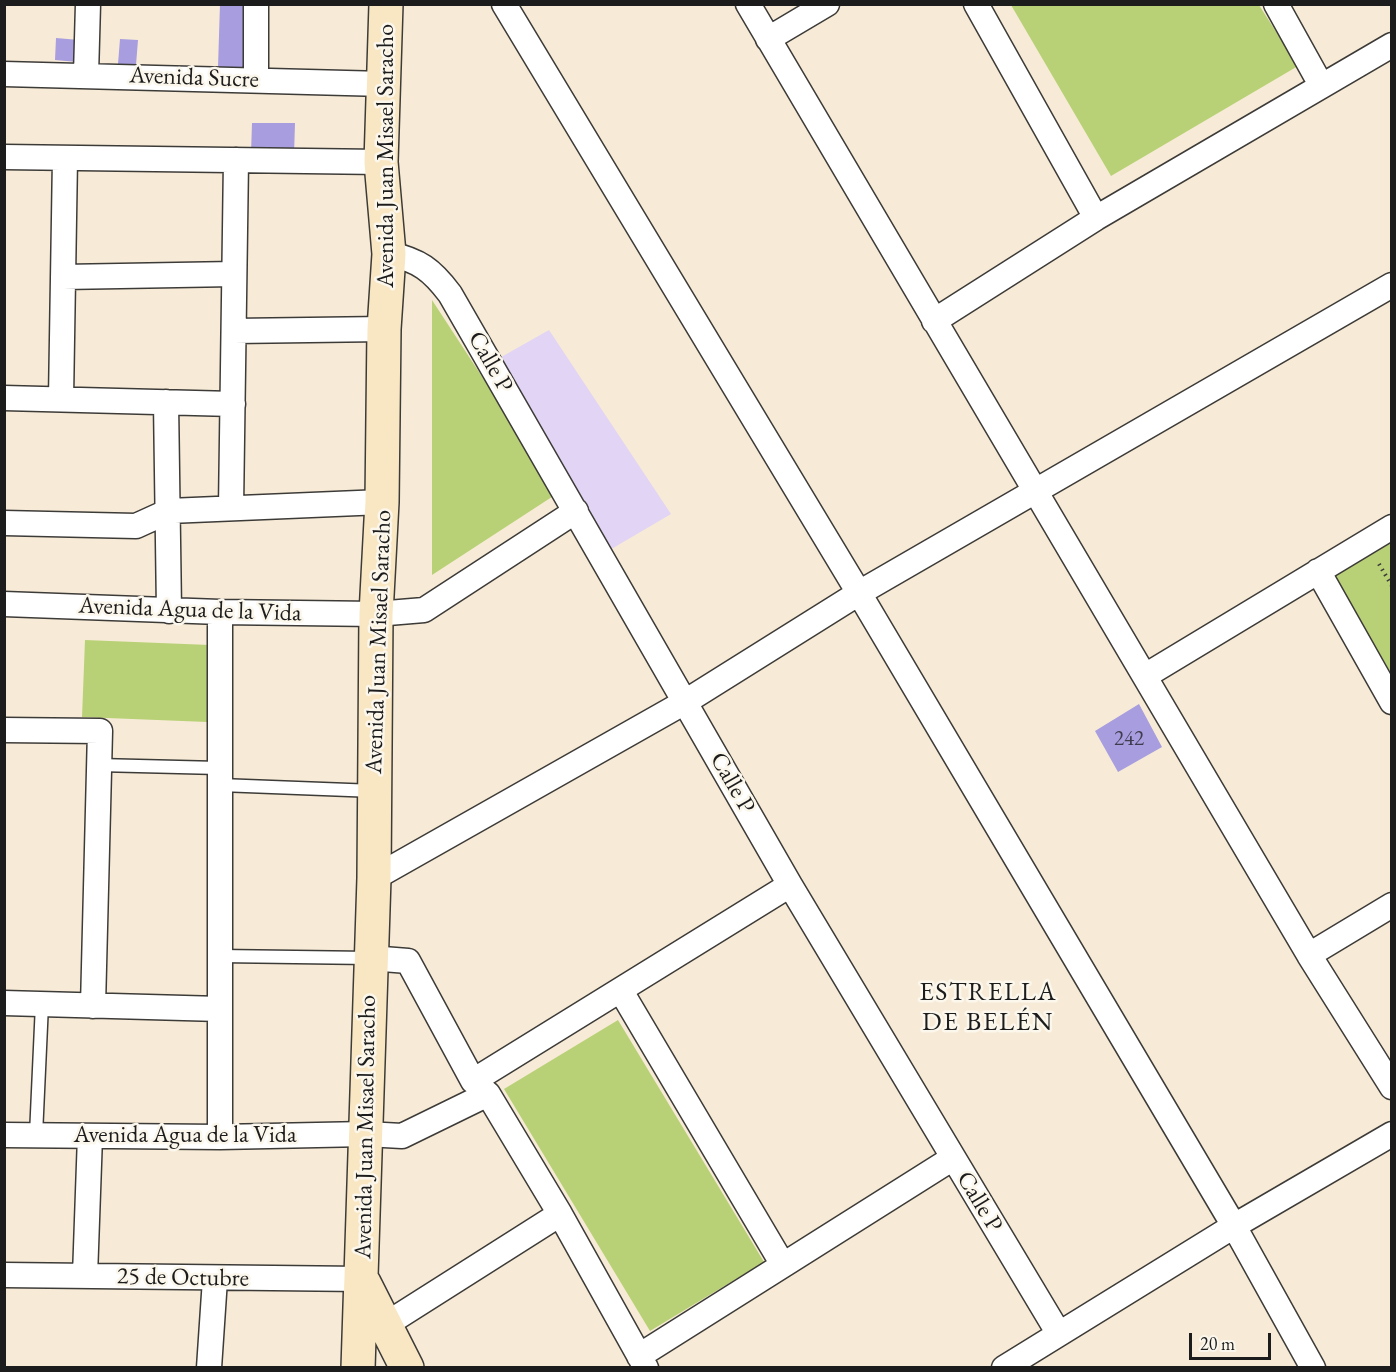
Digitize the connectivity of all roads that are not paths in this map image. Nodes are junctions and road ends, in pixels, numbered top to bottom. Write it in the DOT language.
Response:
graph roads {
  1 [pos="88,4"];
  2 [pos="256,4"];
  3 [pos="386,4"];
  4 [pos="504,4"];
  5 [pos="748,4"];
  6 [pos="827,4"];
  7 [pos="976,4"];
  8 [pos="1276,4"];
  9 [pos="768,39"];
  10 [pos="1392,45"];
  11 [pos="4,74"];
  12 [pos="86,75"];
  13 [pos="256,79"];
  14 [pos="384,84"];
  15 [pos="1321,85"];
  16 [pos="4,157"];
  17 [pos="65,158"];
  18 [pos="236,160"];
  19 [pos="381,162"];
  20 [pos="1096,218"];
  21 [pos="389,254"];
  22 [pos="234,274"];
  23 [pos="63,277"];
  24 [pos="1392,285"];
  25 [pos="934,321"];
  26 [pos="384,329"];
  27 [pos="234,331"];
  28 [pos="4,398"];
  29 [pos="61,399"];
  30 [pos="166,402"];
  31 [pos="233,404"];
  32 [pos="1035,491"];
  33 [pos="382,502"];
  34 [pos="231,508"];
  35 [pos="169,511"];
  36 [pos="576,511"];
  37 [pos="4,523"];
  38 [pos="1392,527"];
  39 [pos="1318,571"];
  40 [pos="859,593"];
  41 [pos="4,604"];
  42 [pos="169,611"];
  43 [pos="220,612"];
  44 [pos="376,615"];
  45 [pos="1144,676"];
  46 [pos="685,702"];
  47 [pos="1392,702"];
  48 [pos="4,730"];
  49 [pos="98,765"];
  50 [pos="220,777"];
  51 [pos="375,791"];
  52 [pos="374,878"];
  53 [pos="790,885"];
  54 [pos="1392,905"];
  55 [pos="1309,955"];
  56 [pos="220,956"];
  57 [pos="370,958"];
  58 [pos="621,991"];
  59 [pos="4,1003"];
  60 [pos="42,1004"];
  61 [pos="93,1006"];
  62 [pos="220,1009"];
  63 [pos="481,1087"];
  64 [pos="1392,1087"];
  65 [pos="366,1134"];
  66 [pos="1392,1134"];
  67 [pos="4,1135"];
  68 [pos="36,1135"];
  69 [pos="90,1136"];
  70 [pos="220,1137"];
  71 [pos="953,1158"];
  72 [pos="560,1214"];
  73 [pos="1234,1226"];
  74 [pos="783,1265"];
  75 [pos="4,1275"];
  76 [pos="85,1276"];
  77 [pos="215,1279"];
  78 [pos="362,1279"];
  79 [pos="385,1325"];
  80 [pos="1059,1334"];
  81 [pos="643,1362"];
  82 [pos="209,1368"];
  83 [pos="358,1368"];
  84 [pos="407,1368"];
  85 [pos="1004,1368"];
  86 [pos="1313,1368"];
  1 -- 12 [label="street"];
  2 -- 13 [label="street"];
  3 -- 14 [label="street, Avenida Juan Misael Saracho"];
  4 -- 40 [label="street"];
  5 -- 9 [label="street"];
  6 -- 9 [label="street"];
  7 -- 20 [label="street"];
  8 -- 15 [label="street"];
  9 -- 25 [label="street"];
  10 -- 15 [label="street"];
  11 -- 12 [label="street, Avenida Sucre"];
  12 -- 13 [label="street, Avenida Sucre"];
  13 -- 14 [label="street, Avenida Sucre"];
  14 -- 19 [label="street, Avenida Juan Misael Saracho"];
  15 -- 20 [label="street"];
  16 -- 17 [label="street"];
  17 -- 18 [label="street"];
  17 -- 23 [label="street"];
  18 -- 19 [label="street"];
  18 -- 22 [label="street"];
  19 -- 21 [label="street, Avenida Juan Misael Saracho"];
  20 -- 25 [label="street"];
  21 -- 26 [label="street, Avenida Juan Misael Saracho"];
  21 -- 36 [label="street, Calle P"];
  22 -- 23 [label="street"];
  22 -- 27 [label="street"];
  23 -- 29 [label="street"];
  24 -- 32 [label="street"];
  25 -- 32 [label="street"];
  26 -- 27 [label="street"];
  26 -- 33 [label="street, Avenida Juan Misael Saracho"];
  27 -- 31 [label="street"];
  28 -- 29 [label="street"];
  29 -- 30 [label="street"];
  30 -- 31 [label="street"];
  30 -- 35 [label="street"];
  31 -- 34 [label="street"];
  32 -- 40 [label="street"];
  32 -- 45 [label="street"];
  33 -- 34 [label="street"];
  33 -- 44 [label="street, Avenida Juan Misael Saracho"];
  34 -- 35 [label="street"];
  35 -- 37 [label="street"];
  35 -- 42 [label="street"];
  36 -- 44 [label="street, Avenida Agua de la Vida"];
  36 -- 46 [label="street, Calle P"];
  38 -- 39 [label="street"];
  39 -- 45 [label="street"];
  39 -- 47 [label="street"];
  40 -- 46 [label="street"];
  40 -- 73 [label="street"];
  41 -- 42 [label="street, Avenida Agua de la Vida"];
  42 -- 43 [label="street, Avenida Agua de la Vida"];
  43 -- 44 [label="street, Avenida Agua de la Vida"];
  43 -- 50 [label="street"];
  44 -- 51 [label="street, Avenida Juan Misael Saracho"];
  45 -- 55 [label="street"];
  46 -- 52 [label="street"];
  46 -- 53 [label="street, Calle P"];
  48 -- 49 [label="street"];
  49 -- 50 [label="lane"];
  49 -- 61 [label="street"];
  50 -- 51 [label="lane"];
  50 -- 56 [label="street"];
  51 -- 52 [label="street, Avenida Juan Misael Saracho"];
  52 -- 57 [label="street, Avenida Juan Misael Saracho"];
  53 -- 58 [label="street, Avenida Agua de la Vida"];
  53 -- 71 [label="street, Calle P"];
  54 -- 55 [label="street"];
  55 -- 64 [label="street"];
  56 -- 57 [label="lane"];
  56 -- 62 [label="street"];
  57 -- 63 [label="street"];
  57 -- 65 [label="street, Avenida Juan Misael Saracho"];
  58 -- 63 [label="street, Avenida Agua de la Vida"];
  58 -- 74 [label="street"];
  59 -- 60 [label="street"];
  60 -- 61 [label="street"];
  60 -- 68 [label="lane"];
  61 -- 62 [label="street"];
  62 -- 70 [label="street"];
  63 -- 65 [label="street, Avenida Agua de la Vida"];
  63 -- 72 [label="street"];
  65 -- 70 [label="street, Avenida Agua de la Vida"];
  65 -- 78 [label="street, Avenida Juan Misael Saracho"];
  66 -- 73 [label="street"];
  67 -- 68 [label="street, Avenida Agua de la Vida"];
  68 -- 69 [label="street, Avenida Agua de la Vida"];
  69 -- 70 [label="street, Avenida Agua de la Vida"];
  69 -- 76 [label="street"];
  71 -- 74 [label="street"];
  71 -- 80 [label="street, Calle P"];
  72 -- 79 [label="street"];
  72 -- 81 [label="street"];
  73 -- 80 [label="street"];
  73 -- 86 [label="street"];
  74 -- 81 [label="street"];
  75 -- 76 [label="street, 25 de Octubre"];
  76 -- 77 [label="street, 25 de Octubre"];
  77 -- 78 [label="street, 25 de Octubre"];
  77 -- 82 [label="street"];
  78 -- 79 [label="street, Avenida Juan Misael Saracho"];
  78 -- 83 [label="street, Avenida Juan Misael Saracho"];
  79 -- 84 [label="street, Avenida Juan Misael Saracho"];
  80 -- 85 [label="street"];
}
